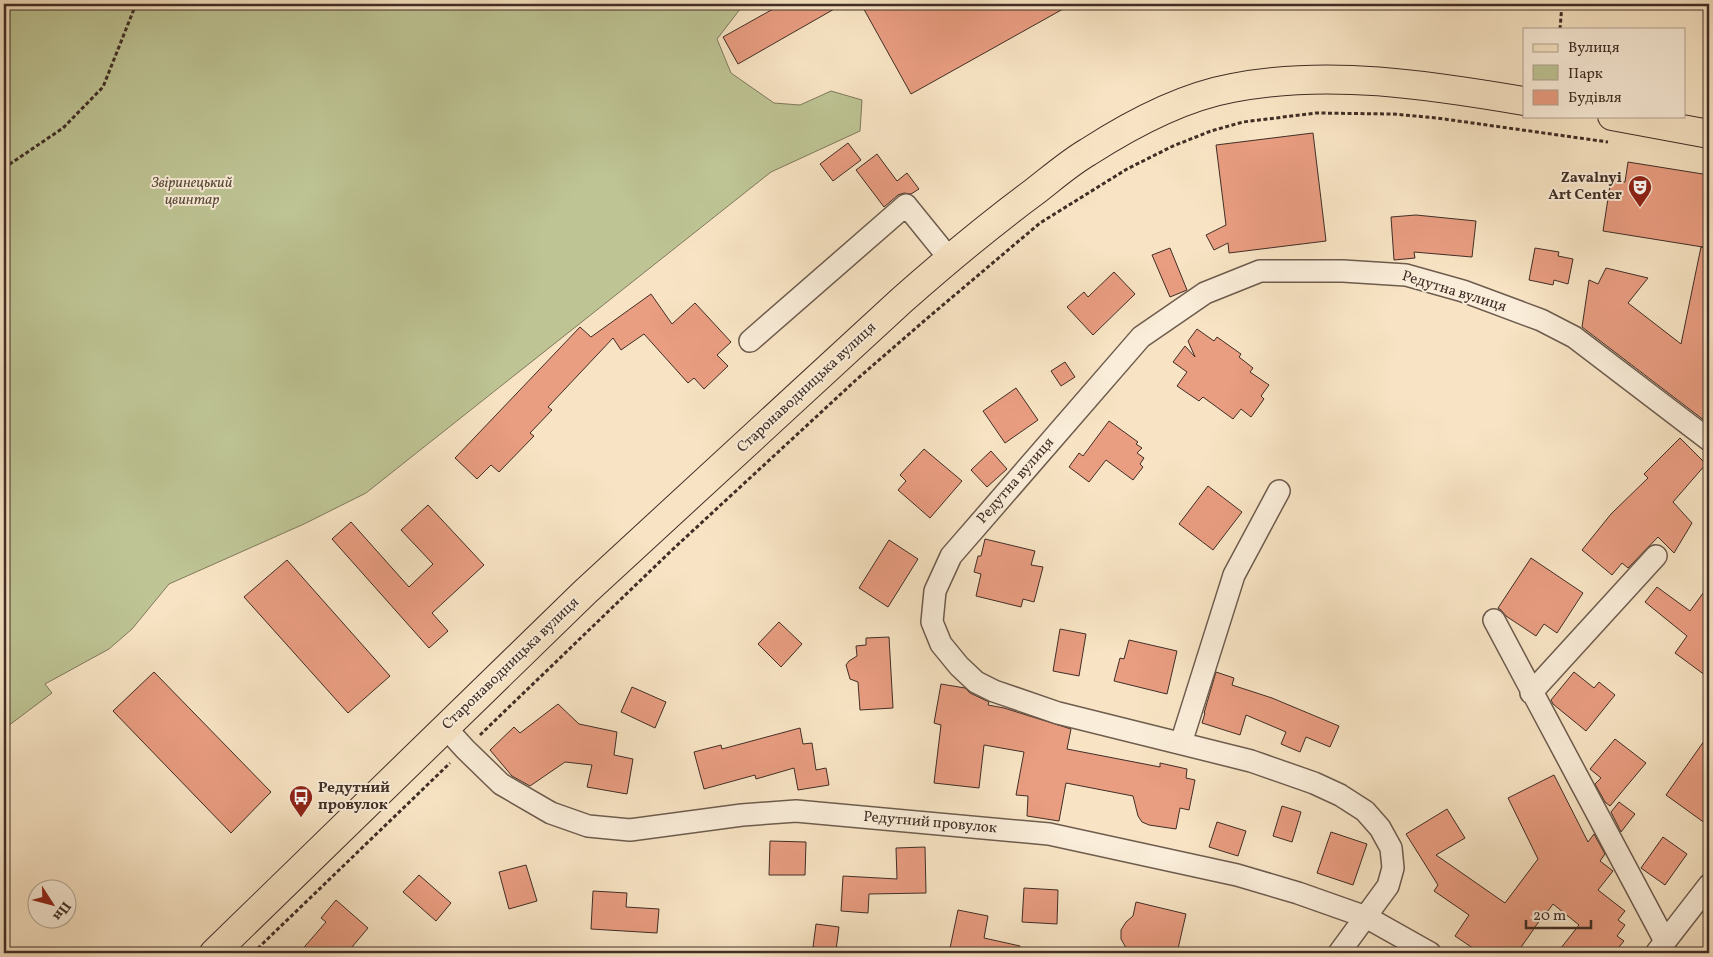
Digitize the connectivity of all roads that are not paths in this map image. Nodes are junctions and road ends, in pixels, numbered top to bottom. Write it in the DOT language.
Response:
graph roads {
  1 [pos="1523,101"];
  2 [pos="1623,118"];
  3 [pos="1709,134"];
  4 [pos="949,258"];
  5 [pos="750,341"];
  6 [pos="1709,440"];
  7 [pos="1279,491"];
  8 [pos="1656,556"];
  9 [pos="1494,620"];
  10 [pos="1531,693"];
  11 [pos="445,727"];
  12 [pos="1181,742"];
  13 [pos="1709,885"];
  14 [pos="1366,916"];
  15 [pos="1661,947"];
  16 [pos="214,953"];
  17 [pos="1339,953"];
  18 [pos="1430,953"];
  1 -- 4 [label="main road, Старонаводницька вулиця"];
  2 -- 3 [label="main road"];
  4 -- 5 [label="street"];
  4 -- 11 [label="main road, Старонаводницька вулиця"];
  6 -- 12 [label="street, Редутна вулиця"];
  7 -- 12 [label="street"];
  8 -- 10 [label="street"];
  9 -- 10 [label="street"];
  10 -- 15 [label="street"];
  11 -- 14 [label="street, Редутний провулок"];
  11 -- 16 [label="main road, Старонаводницька вулиця"];
  12 -- 14 [label="street, Редутна вулиця"];
  13 -- 15 [label="street"];
  14 -- 17 [label="street, Редутна вулиця"];
  14 -- 18 [label="street, Редутний провулок"];
}
